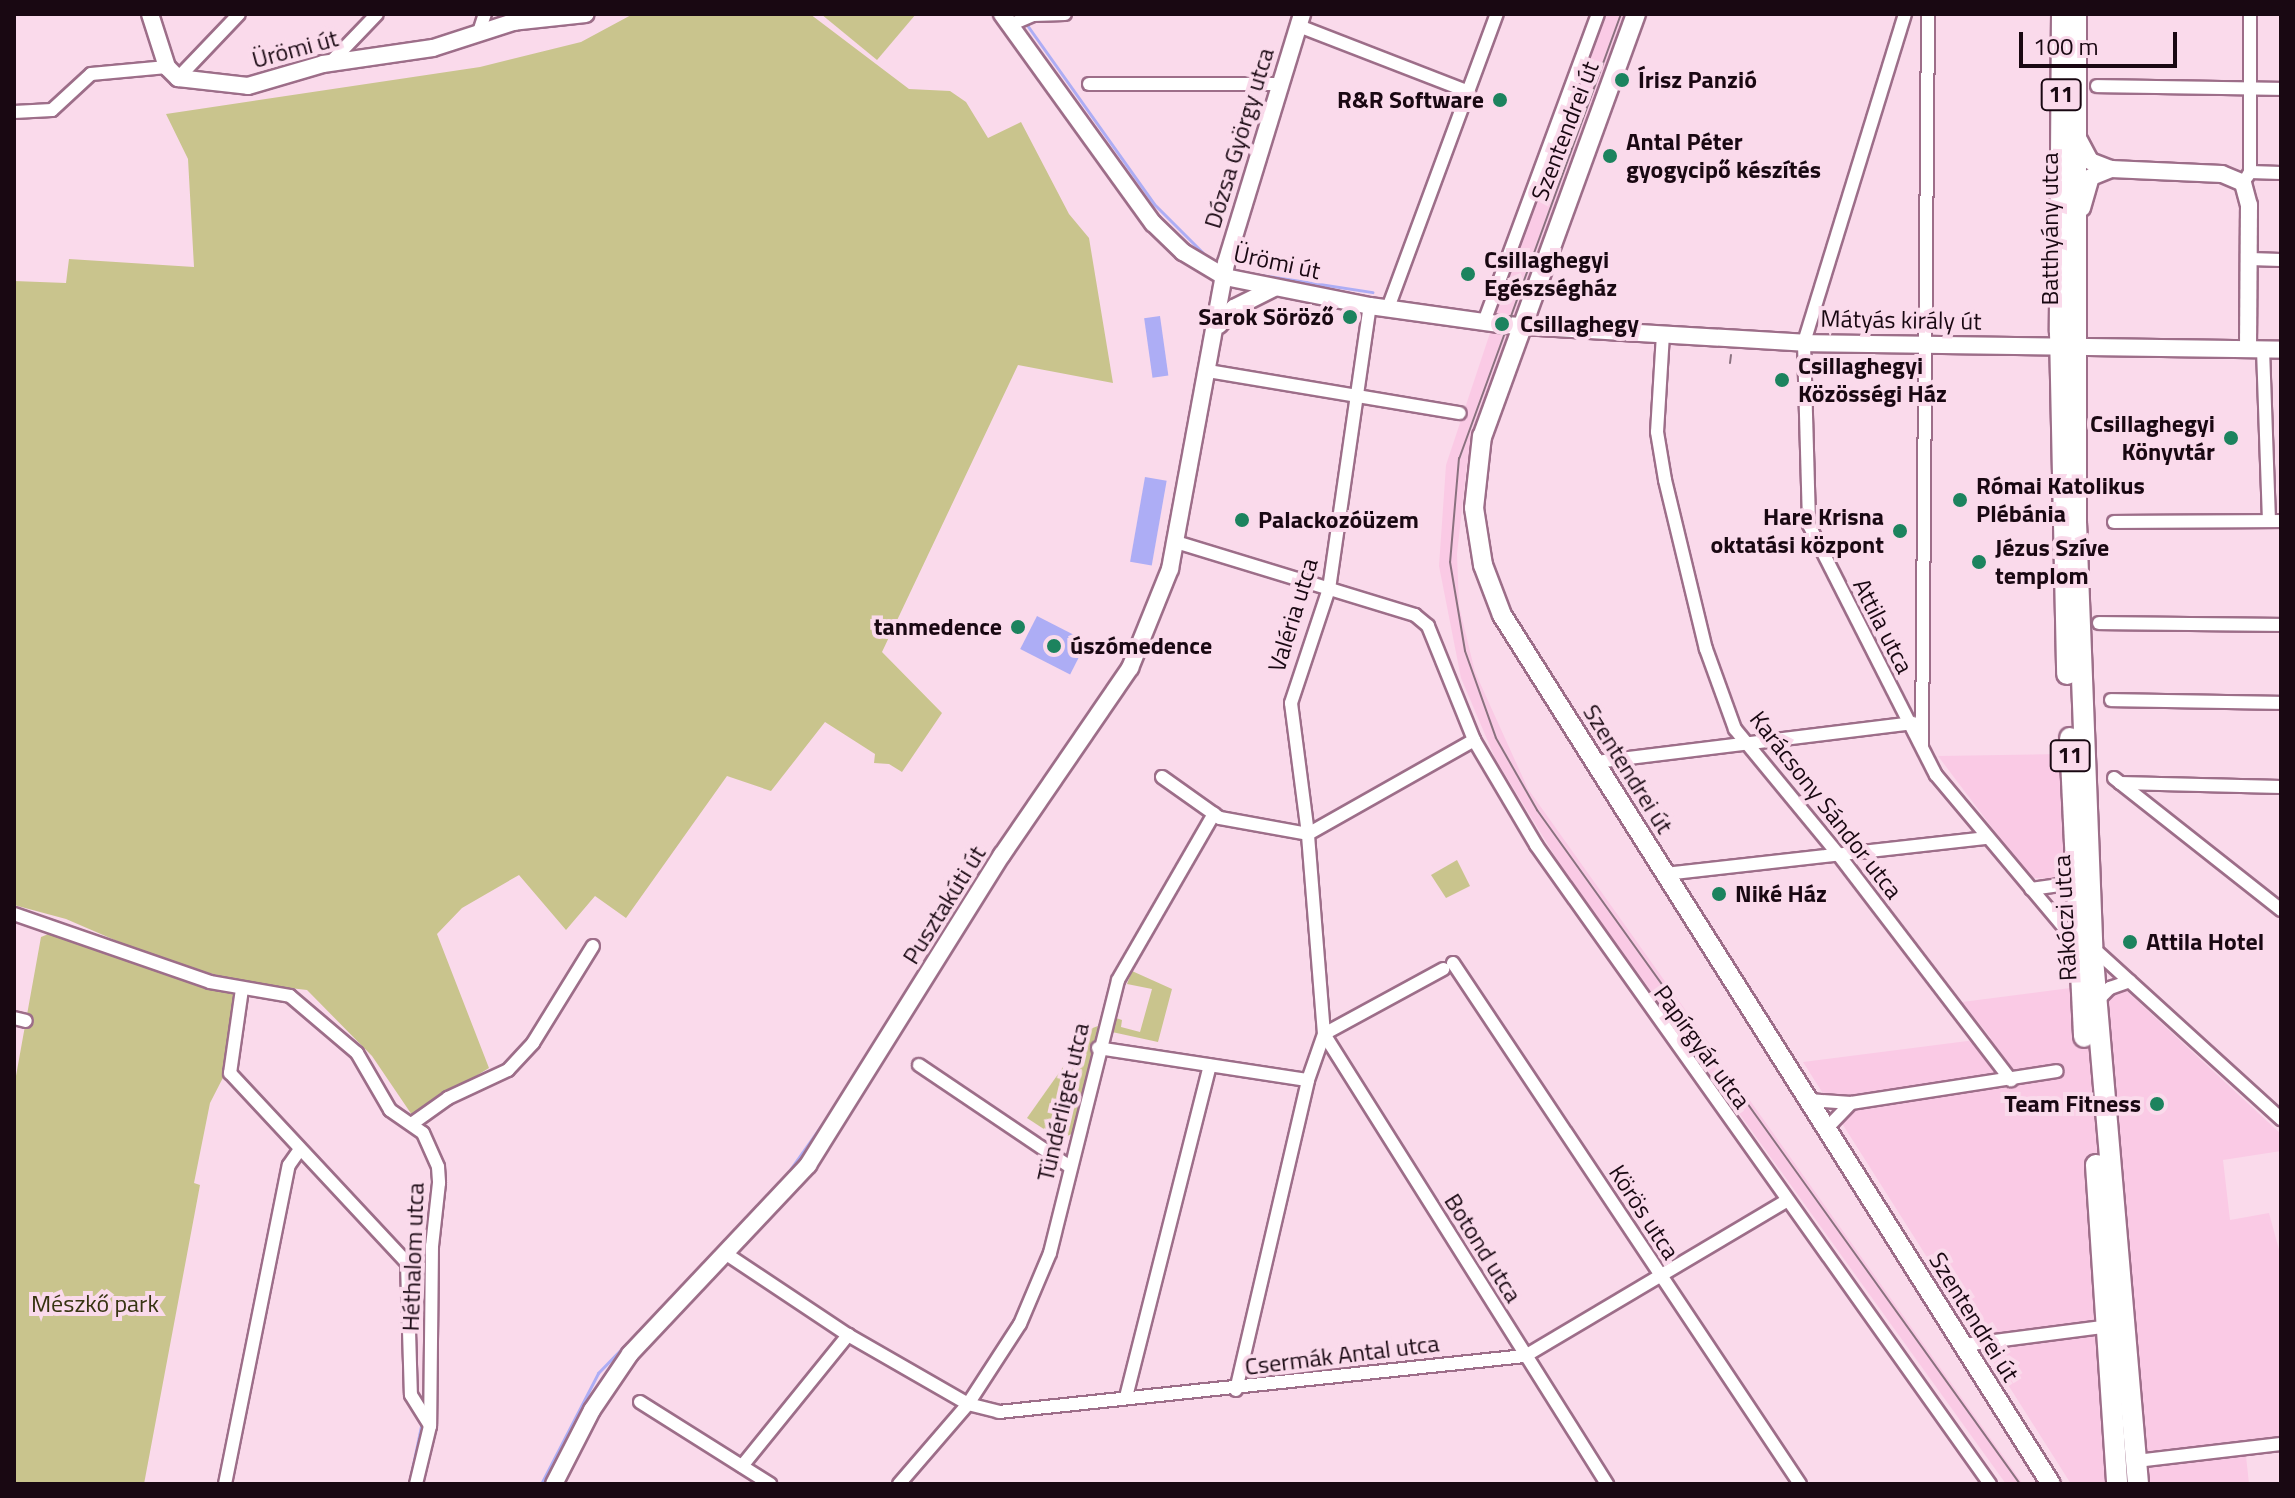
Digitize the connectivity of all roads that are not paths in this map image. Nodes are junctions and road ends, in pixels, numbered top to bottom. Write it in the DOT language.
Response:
graph roads {
  1 [pos="150,14"];
  2 [pos="239,14"];
  3 [pos="377,14"];
  4 [pos="485,14"];
  5 [pos="586,14"];
  6 [pos="1065,14"];
  7 [pos="1497,14"];
  8 [pos="1598,14"];
  9 [pos="1636,14"];
  10 [pos="1905,14"];
  11 [pos="1928,14"];
  12 [pos="2062,14"];
  13 [pos="2076,14"];
  14 [pos="2250,14"];
  15 [pos="1301,17"];
  16 [pos="1007,19"];
  17 [pos="479,32"];
  18 [pos="331,62"];
  19 [pos="173,72"];
  20 [pos="1089,84"];
  21 [pos="1280,84"];
  22 [pos="2097,86"];
  23 [pos="2249,89"];
  24 [pos="2281,89"];
  25 [pos="1469,92"];
  26 [pos="14,112"];
  27 [pos="2076,128"];
  28 [pos="2111,169"];
  29 [pos="2281,173"];
  30 [pos="2247,181"];
  31 [pos="2077,227"];
  32 [pos="2250,259"];
  33 [pos="2281,260"];
  34 [pos="1225,277"];
  35 [pos="1274,288"];
  36 [pos="1370,306"];
  37 [pos="1388,308"];
  38 [pos="1484,322"];
  39 [pos="1521,323"];
  40 [pos="1218,326"];
  41 [pos="1663,334"];
  42 [pos="1804,343"];
  43 [pos="1927,345"];
  44 [pos="2068,347"];
  45 [pos="2256,349"];
  46 [pos="2281,350"];
  47 [pos="1214,372"];
  48 [pos="1359,396"];
  49 [pos="1460,413"];
  50 [pos="2275,521"];
  51 [pos="2114,522"];
  52 [pos="1176,542"];
  53 [pos="1329,589"];
  54 [pos="2099,623"];
  55 [pos="2281,625"];
  56 [pos="2111,700"];
  57 [pos="2281,703"];
  58 [pos="1907,721"];
  59 [pos="1921,725"];
  60 [pos="1474,740"];
  61 [pos="1744,743"];
  62 [pos="1922,749"];
  63 [pos="1596,762"];
  64 [pos="1162,777"];
  65 [pos="2281,787"];
  66 [pos="1214,814"];
  67 [pos="1308,834"];
  68 [pos="1985,838"];
  69 [pos="1838,854"];
  70 [pos="2074,864"];
  71 [pos="1665,874"];
  72 [pos="2031,889"];
  73 [pos="2281,910"];
  74 [pos="14,914"];
  75 [pos="2085,945"];
  76 [pos="593,946"];
  77 [pos="2130,981"];
  78 [pos="242,989"];
  79 [pos="2090,990"];
  80 [pos="1324,1034"];
  81 [pos="1098,1048"];
  82 [pos="919,1065"];
  83 [pos="1210,1065"];
  84 [pos="2057,1071"];
  85 [pos="1308,1080"];
  86 [pos="2011,1080"];
  87 [pos="1809,1100"];
  88 [pos="1851,1103"];
  89 [pos="2281,1119"];
  90 [pos="413,1123"];
  91 [pos="1827,1128"];
  92 [pos="300,1149"];
  93 [pos="1070,1167"];
  94 [pos="1786,1201"];
  95 [pos="728,1255"];
  96 [pos="1660,1277"];
  97 [pos="2110,1326"];
  98 [pos="848,1335"];
  99 [pos="1964,1345"];
  100 [pos="1525,1356"];
  101 [pos="1236,1390"];
  102 [pos="1126,1397"];
  103 [pos="640,1402"];
  104 [pos="968,1404"];
  105 [pos="430,1426"];
  106 [pos="2281,1444"];
  107 [pos="2136,1461"];
  108 [pos="742,1466"];
  109 [pos="225,1484"];
  110 [pos="416,1484"];
  111 [pos="554,1484"];
  112 [pos="770,1484"];
  113 [pos="899,1484"];
  114 [pos="1607,1484"];
  115 [pos="1800,1484"];
  116 [pos="1990,1484"];
  117 [pos="2051,1484"];
  118 [pos="2117,1484"];
  119 [pos="2138,1484"];
  1 -- 19 [label="street"];
  2 -- 19 [label="street"];
  3 -- 18 [label="street"];
  4 -- 17 [label="street"];
  5 -- 17 [label="street, Ürömi út"];
  6 -- 16 [label="street"];
  7 -- 25 [label="street"];
  8 -- 38 [label="street"];
  9 -- 39 [label="main road, Szentendrei út"];
  10 -- 42 [label="street, Attila utca"];
  11 -- 43 [label="street"];
  12 -- 44 [label="main road, Batthyány utca / 11"];
  13 -- 27 [label="main road, Batthyány utca / 11"];
  14 -- 23 [label="street"];
  15 -- 21 [label="street, Dózsa György utca"];
  15 -- 25 [label="street"];
  16 -- 34 [label="street, Ürömi út"];
  17 -- 18 [label="street, Ürömi út"];
  18 -- 19 [label="street, Ürömi út"];
  19 -- 26 [label="street"];
  20 -- 21 [label="street"];
  21 -- 34 [label="street, Dózsa György utca"];
  22 -- 23 [label="street"];
  23 -- 24 [label="street"];
  23 -- 30 [label="street"];
  25 -- 37 [label="street"];
  27 -- 28 [label="street"];
  27 -- 31 [label="main road, Batthyány utca / 11"];
  28 -- 30 [label="street"];
  28 -- 31 [label="street"];
  29 -- 30 [label="street"];
  30 -- 32 [label="street"];
  31 -- 44 [label="main road, Batthyány utca / 11"];
  32 -- 33 [label="street"];
  32 -- 45 [label="street"];
  34 -- 35 [label="street, Ürömi út"];
  34 -- 40 [label="street, Pusztakúti út"];
  35 -- 36 [label="street, Ürömi út"];
  35 -- 40 [label="street"];
  36 -- 37 [label="street, Ürömi út"];
  36 -- 48 [label="street, Valéria utca"];
  37 -- 38 [label="street, Ürömi út"];
  38 -- 39 [label="street, Ürömi út"];
  39 -- 41 [label="street, Mátyás király út"];
  39 -- 63 [label="main road, Szentendrei út"];
  40 -- 52 [label="street, Pusztakúti út"];
  41 -- 42 [label="street, Mátyás király út"];
  41 -- 61 [label="street, Karácsony Sándor utca"];
  42 -- 43 [label="street, Mátyás király út"];
  42 -- 58 [label="street, Attila utca"];
  43 -- 44 [label="street, Mátyás király út"];
  43 -- 59 [label="street"];
  44 -- 45 [label="street, Mátyás király út"];
  44 -- 70 [label="main road, Rákóczi utca / 11"];
  44 -- 75 [label="main road, Rákóczi utca / 11"];
  45 -- 46 [label="street, Mátyás király út"];
  45 -- 50 [label="street"];
  47 -- 48 [label="street"];
  48 -- 49 [label="street"];
  48 -- 53 [label="street, Valéria utca"];
  50 -- 51 [label="street"];
  52 -- 53 [label="street"];
  52 -- 95 [label="street, Pusztakúti út"];
  53 -- 60 [label="street, Papírgyár utca"];
  53 -- 67 [label="street, Valéria utca"];
  54 -- 55 [label="street"];
  56 -- 57 [label="street"];
  58 -- 59 [label="street"];
  58 -- 61 [label="street"];
  58 -- 62 [label="street, Attila utca"];
  59 -- 62 [label="street"];
  60 -- 67 [label="street"];
  60 -- 94 [label="street, Papírgyár utca"];
  61 -- 63 [label="street"];
  61 -- 69 [label="street, Karácsony Sándor utca"];
  62 -- 68 [label="street, Attila utca"];
  63 -- 71 [label="main road, Szentendrei út"];
  64 -- 66 [label="street"];
  65 -- 73 [label="street"];
  66 -- 67 [label="street"];
  66 -- 81 [label="street, Tündérliget utca"];
  67 -- 80 [label="street, Valéria utca"];
  68 -- 69 [label="street"];
  68 -- 72 [label="street, Attila utca"];
  69 -- 71 [label="street"];
  69 -- 86 [label="street, Karácsony Sándor utca"];
  70 -- 72 [label="street"];
  70 -- 75 [label="main road, Rákóczi utca / 11"];
  71 -- 87 [label="main road, Szentendrei út"];
  72 -- 75 [label="street, Attila utca"];
  74 -- 78 [label="street, Héthalom utca"];
  75 -- 77 [label="street, Attila utca"];
  75 -- 79 [label="main road, Rákóczi utca / 11"];
  76 -- 90 [label="street"];
  77 -- 79 [label="street"];
  77 -- 79 [label="street"];
  77 -- 89 [label="street, Attila utca"];
  78 -- 90 [label="street, Héthalom utca"];
  78 -- 92 [label="street"];
  79 -- 97 [label="main road, Rákóczi utca / 11"];
  79 -- 107 [label="main road, Rákóczi utca / 11"];
  80 -- 85 [label="street"];
  80 -- 96 [label="street, Körös utca"];
  80 -- 100 [label="street, Botond utca"];
  81 -- 83 [label="street"];
  81 -- 93 [label="street, Tündérliget utca"];
  82 -- 93 [label="street"];
  83 -- 85 [label="street"];
  83 -- 102 [label="street"];
  84 -- 86 [label="street"];
  85 -- 101 [label="street"];
  86 -- 88 [label="street"];
  87 -- 88 [label="street"];
  87 -- 91 [label="main road, Szentendrei út"];
  88 -- 91 [label="street"];
  90 -- 105 [label="street, Héthalom utca"];
  91 -- 99 [label="main road, Szentendrei út"];
  92 -- 105 [label="street"];
  92 -- 109 [label="street"];
  93 -- 104 [label="street, Tündérliget utca"];
  94 -- 96 [label="street, Csermák Antal utca"];
  94 -- 116 [label="street, Papírgyár utca"];
  95 -- 98 [label="street, Csermák Antal utca"];
  95 -- 111 [label="street, Pusztakúti út"];
  96 -- 100 [label="street, Csermák Antal utca"];
  96 -- 115 [label="street, Körös utca"];
  97 -- 99 [label="street"];
  97 -- 118 [label="main road, Rákóczi utca / 11"];
  98 -- 104 [label="street, Csermák Antal utca"];
  98 -- 108 [label="street"];
  99 -- 117 [label="main road, Szentendrei út"];
  100 -- 101 [label="street, Csermák Antal utca"];
  100 -- 114 [label="street, Botond utca"];
  101 -- 102 [label="street, Csermák Antal utca"];
  102 -- 104 [label="street, Csermák Antal utca"];
  103 -- 108 [label="street"];
  104 -- 113 [label="street"];
  105 -- 110 [label="street, Héthalom utca"];
  106 -- 107 [label="street"];
  107 -- 119 [label="main road, Rákóczi utca / 11"];
  108 -- 112 [label="street"];
}
